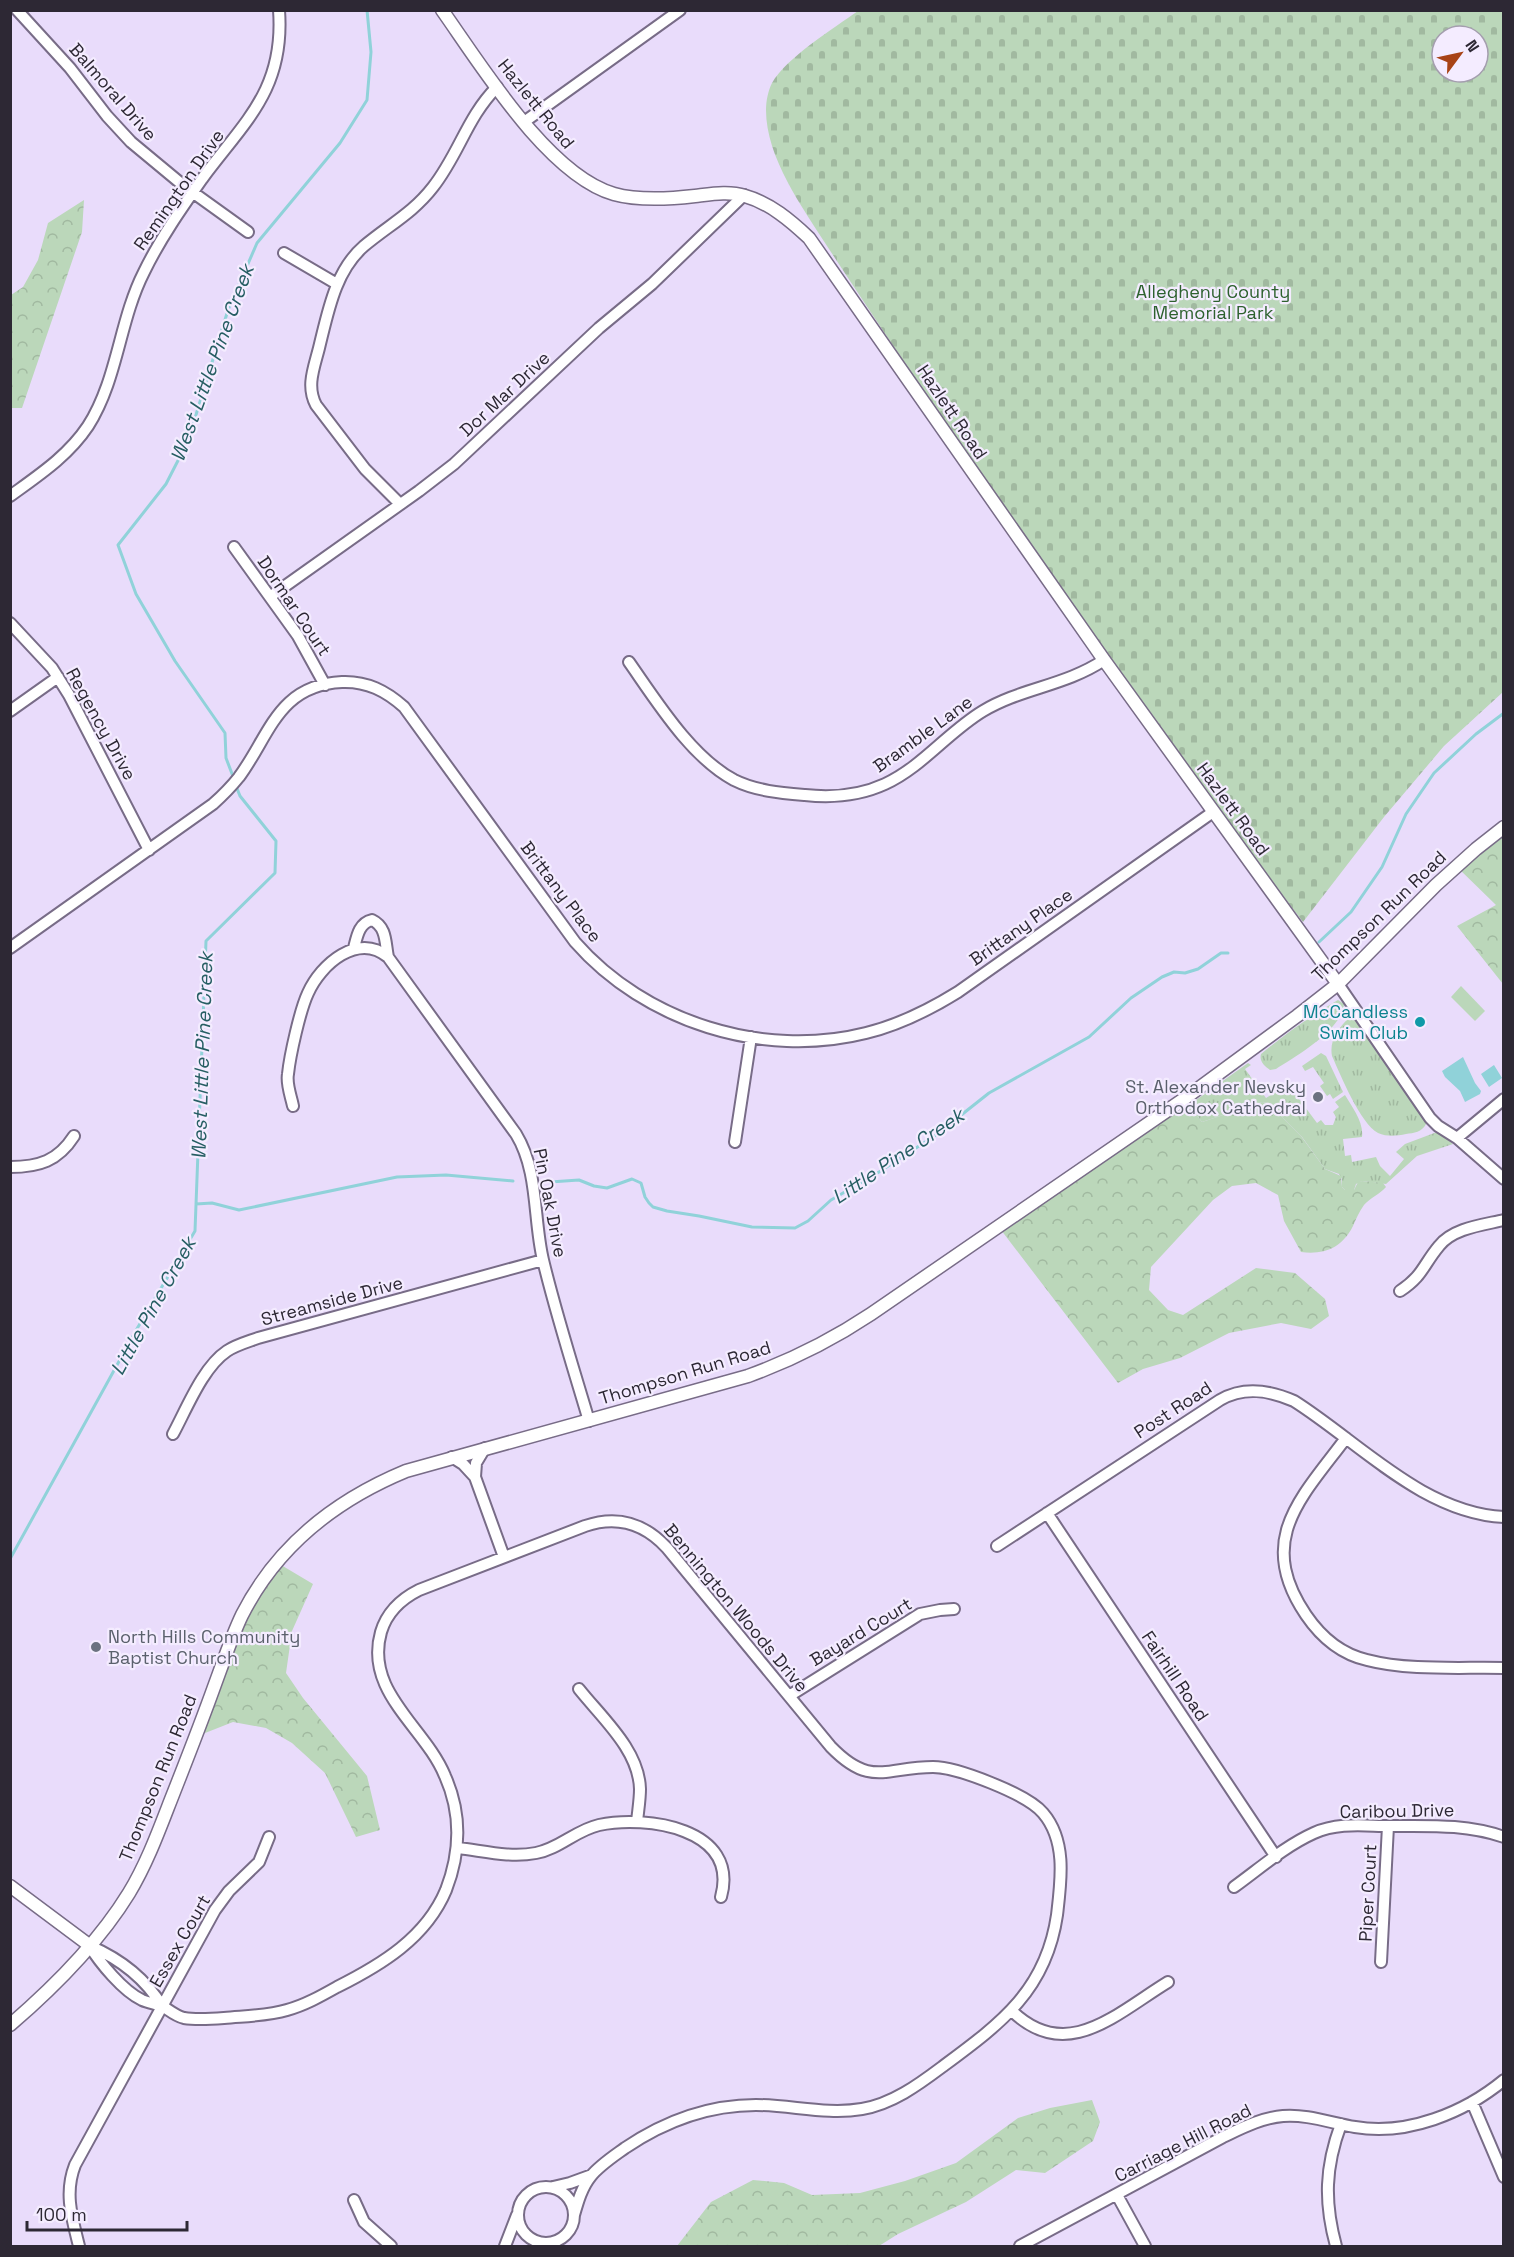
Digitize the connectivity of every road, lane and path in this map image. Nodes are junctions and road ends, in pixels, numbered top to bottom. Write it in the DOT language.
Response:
graph roads {
  1 [pos="17,10"];
  2 [pos="279,10"];
  3 [pos="442,10"];
  4 [pos="680,10"];
  5 [pos="497,87"];
  6 [pos="524,122"];
  7 [pos="194,192"];
  8 [pos="744,195"];
  9 [pos="248,232"];
  10 [pos="284,253"];
  11 [pos="338,284"];
  12 [pos="10,496"];
  13 [pos="400,504"];
  14 [pos="234,547"];
  15 [pos="270,596"];
  16 [pos="10,622"];
  17 [pos="1104,660"];
  18 [pos="630,662"];
  19 [pos="58,677"];
  20 [pos="325,685"];
  21 [pos="10,711"];
  22 [pos="1213,812"];
  23 [pos="1503,827"];
  24 [pos="149,850"];
  25 [pos="10,948"];
  26 [pos="354,948"];
  27 [pos="388,957"];
  28 [pos="1338,984"];
  29 [pos="751,1037"];
  30 [pos="1503,1099"];
  31 [pos="293,1106"];
  32 [pos="74,1136"];
  33 [pos="1457,1138"];
  34 [pos="735,1142"];
  35 [pos="10,1167"];
  36 [pos="1503,1179"];
  37 [pos="1503,1220"];
  38 [pos="543,1260"];
  39 [pos="1400,1291"];
  40 [pos="589,1421"];
  41 [pos="174,1434"];
  42 [pos="1346,1438"];
  43 [pos="485,1448"];
  44 [pos="452,1457"];
  45 [pos="475,1477"];
  46 [pos="1047,1513"];
  47 [pos="1503,1517"];
  48 [pos="997,1546"];
  49 [pos="504,1557"];
  50 [pos="954,1609"];
  51 [pos="1503,1668"];
  52 [pos="579,1689"];
  53 [pos="789,1696"];
  54 [pos="637,1822"];
  55 [pos="1388,1826"];
  56 [pos="269,1837"];
  57 [pos="1503,1837"];
  58 [pos="458,1848"];
  59 [pos="1276,1857"];
  60 [pos="10,1886"];
  61 [pos="1234,1887"];
  62 [pos="721,1897"];
  63 [pos="89,1945"];
  64 [pos="1381,1962"];
  65 [pos="1168,1982"];
  66 [pos="162,2006"];
  67 [pos="1012,2011"];
  68 [pos="10,2025"];
  69 [pos="1503,2080"];
  70 [pos="1472,2102"];
  71 [pos="1341,2124"];
  72 [pos="592,2175"];
  73 [pos="1503,2177"];
  74 [pos="553,2187"];
  75 [pos="1117,2195"];
  76 [pos="354,2200"];
  77 [pos="518,2212"];
  78 [pos="574,2215"];
  79 [pos="551,2243"];
  80 [pos="79,2247"];
  81 [pos="391,2247"];
  82 [pos="505,2247"];
  83 [pos="535,2247"];
  84 [pos="1020,2247"];
  85 [pos="1145,2247"];
  86 [pos="1336,2247"];
  1 -- 7 [label="street, Balmoral Drive"];
  2 -- 7 [label="street, Remington Drive"];
  3 -- 5 [label="street, Hazlett Road"];
  4 -- 6 [label="street"];
  5 -- 6 [label="street, Hazlett Road"];
  5 -- 11 [label="street"];
  6 -- 8 [label="street, Hazlett Road"];
  7 -- 9 [label="street, Balmoral Drive"];
  7 -- 12 [label="street, Remington Drive"];
  8 -- 13 [label="street, Dor Mar Drive"];
  8 -- 17 [label="street, Hazlett Road"];
  10 -- 11 [label="street"];
  11 -- 13 [label="street"];
  13 -- 15 [label="street, Dor Mar Drive"];
  14 -- 15 [label="street, Dormar Court"];
  15 -- 20 [label="street, Dormar Court"];
  16 -- 19 [label="street, Regency Drive"];
  17 -- 18 [label="street, Bramble Lane"];
  17 -- 22 [label="street, Hazlett Road"];
  19 -- 21 [label="street"];
  19 -- 24 [label="street, Regency Drive"];
  20 -- 24 [label="street, Brittany Place"];
  20 -- 29 [label="street, Brittany Place"];
  22 -- 28 [label="street, Hazlett Road"];
  22 -- 29 [label="street, Brittany Place"];
  23 -- 28 [label="street, Thompson Run Road"];
  24 -- 25 [label="street, Brittany Place"];
  26 -- 27 [label="street"];
  26 -- 27 [label="street, Pin Oak Drive"];
  26 -- 31 [label="street, Pin Oak Drive"];
  27 -- 38 [label="street, Pin Oak Drive"];
  28 -- 33 [label="street"];
  28 -- 40 [label="street, Thompson Run Road"];
  29 -- 34 [label="street"];
  30 -- 33 [label="street"];
  32 -- 35 [label="street"];
  33 -- 36 [label="street"];
  37 -- 39 [label="street"];
  38 -- 40 [label="street, Pin Oak Drive"];
  38 -- 41 [label="street, Streamside Drive"];
  40 -- 43 [label="street, Thompson Run Road"];
  42 -- 46 [label="street, Post Road"];
  42 -- 47 [label="street, Post Road"];
  42 -- 51 [label="street"];
  43 -- 44 [label="street, Thompson Run Road"];
  43 -- 45 [label="street"];
  44 -- 45 [label="street"];
  44 -- 63 [label="street, Thompson Run Road"];
  45 -- 49 [label="street"];
  46 -- 48 [label="street, Post Road"];
  46 -- 59 [label="street, Fairhill Road"];
  49 -- 53 [label="street, Bennington Woods Drive"];
  49 -- 58 [label="street, Bennington Woods Drive"];
  50 -- 53 [label="street, Bayard Court"];
  52 -- 54 [label="street"];
  53 -- 67 [label="street, Bennington Woods Drive"];
  54 -- 58 [label="street"];
  54 -- 62 [label="street"];
  55 -- 57 [label="street, Caribou Drive"];
  55 -- 59 [label="street, Caribou Drive"];
  55 -- 64 [label="street, Piper Court"];
  56 -- 66 [label="street, Essex Court"];
  58 -- 66 [label="street, Bennington Woods Drive"];
  59 -- 61 [label="street, Caribou Drive"];
  60 -- 63 [label="street"];
  63 -- 66 [label="street, Bennington Woods Drive"];
  63 -- 68 [label="street, Thompson Run Road"];
  65 -- 67 [label="street"];
  66 -- 80 [label="street"];
  67 -- 72 [label="street, Bennington Woods Drive"];
  69 -- 70 [label="street, Carriage Hill Road"];
  70 -- 71 [label="street, Carriage Hill Road"];
  70 -- 73 [label="street"];
  71 -- 75 [label="street, Carriage Hill Road"];
  71 -- 86 [label="street"];
  72 -- 74 [label="street, Bennington Woods Drive"];
  72 -- 78 [label="street, Bennington Woods Drive"];
  74 -- 77 [label="street, Bennington Woods Drive"];
  74 -- 78 [label="street"];
  75 -- 84 [label="street, Carriage Hill Road"];
  75 -- 85 [label="street"];
  76 -- 81 [label="street"];
  77 -- 79 [label="street"];
  77 -- 82 [label="street, Bennington Woods Drive"];
  78 -- 79 [label="street, Bennington Woods Drive"];
  79 -- 83 [label="street, Bennington Woods Drive"];
}
